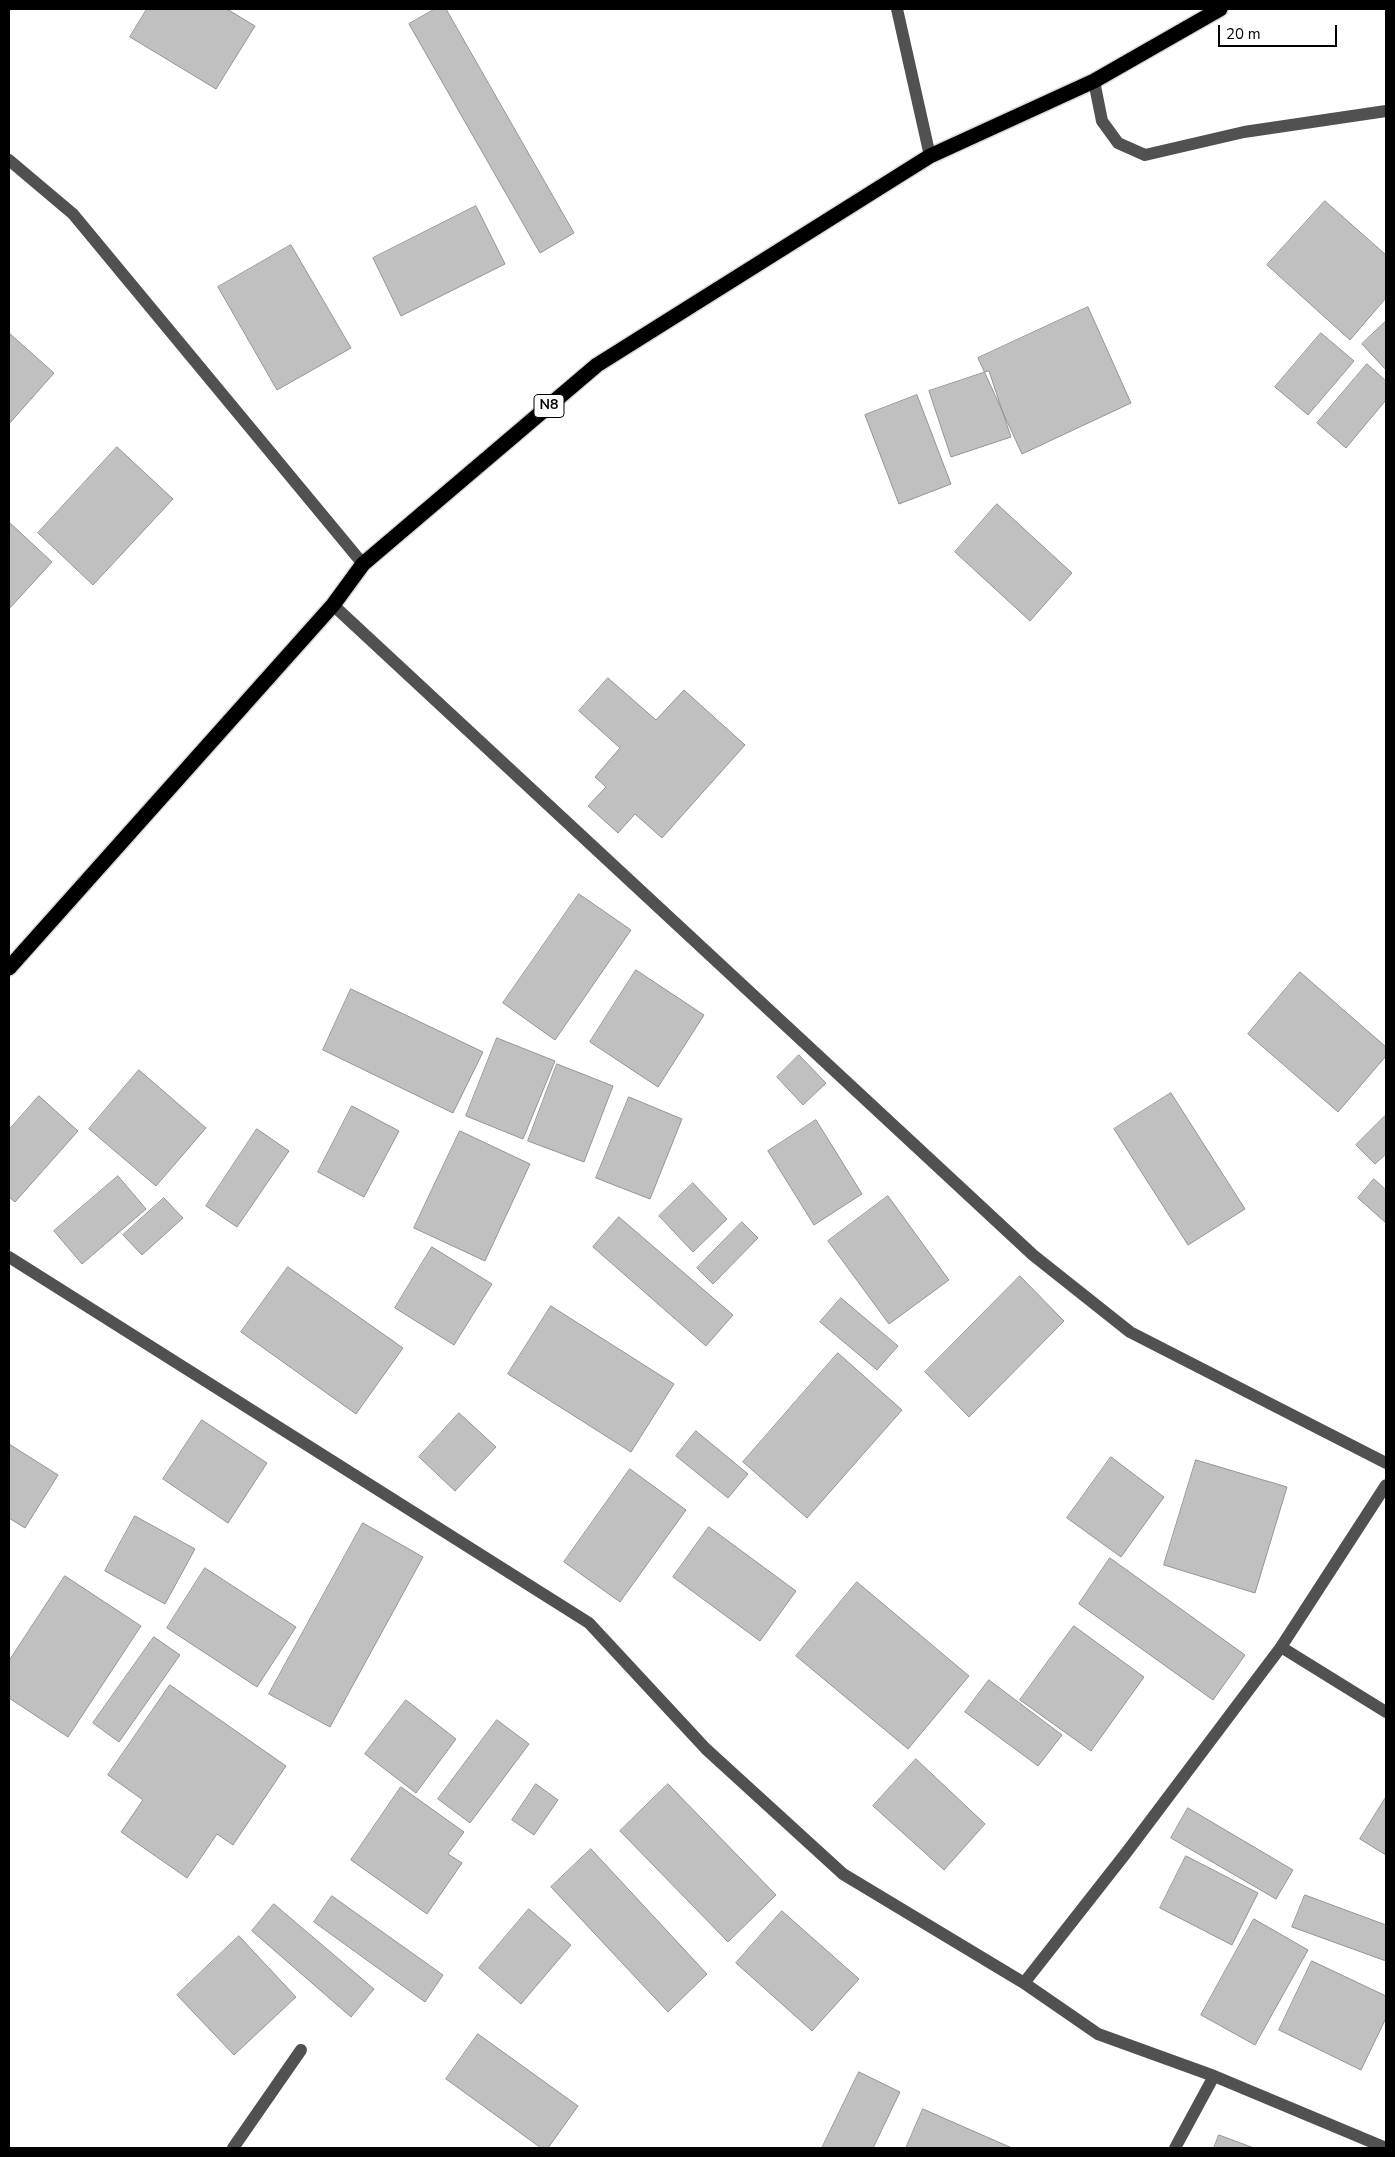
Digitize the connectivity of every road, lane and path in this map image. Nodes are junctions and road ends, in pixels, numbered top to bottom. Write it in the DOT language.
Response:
graph roads {
  1 [pos="896,9"];
  2 [pos="1220,9"];
  3 [pos="1094,81"];
  4 [pos="1386,111"];
  5 [pos="930,156"];
  6 [pos="9,160"];
  7 [pos="363,564"];
  8 [pos="333,605"];
  9 [pos="10,964"];
  10 [pos="9,1257"];
  11 [pos="1386,1463"];
  12 [pos="1386,1485"];
  13 [pos="1281,1647"];
  14 [pos="1386,1712"];
  15 [pos="1024,1983"];
  16 [pos="301,2050"];
  17 [pos="1214,2076"];
  18 [pos="233,2148"];
  19 [pos="1175,2148"];
  20 [pos="1386,2148"];
  1 -- 5 [label="street"];
  2 -- 3 [label="highway, N8"];
  3 -- 4 [label="street"];
  3 -- 5 [label="highway, N8"];
  5 -- 7 [label="highway, N8"];
  6 -- 7 [label="street"];
  7 -- 8 [label="highway, N8"];
  8 -- 9 [label="highway, N8"];
  8 -- 11 [label="street"];
  10 -- 15 [label="street"];
  12 -- 13 [label="street"];
  13 -- 14 [label="street"];
  13 -- 15 [label="street"];
  15 -- 17 [label="street"];
  16 -- 18 [label="street"];
  17 -- 19 [label="street"];
  17 -- 20 [label="street"];
}
